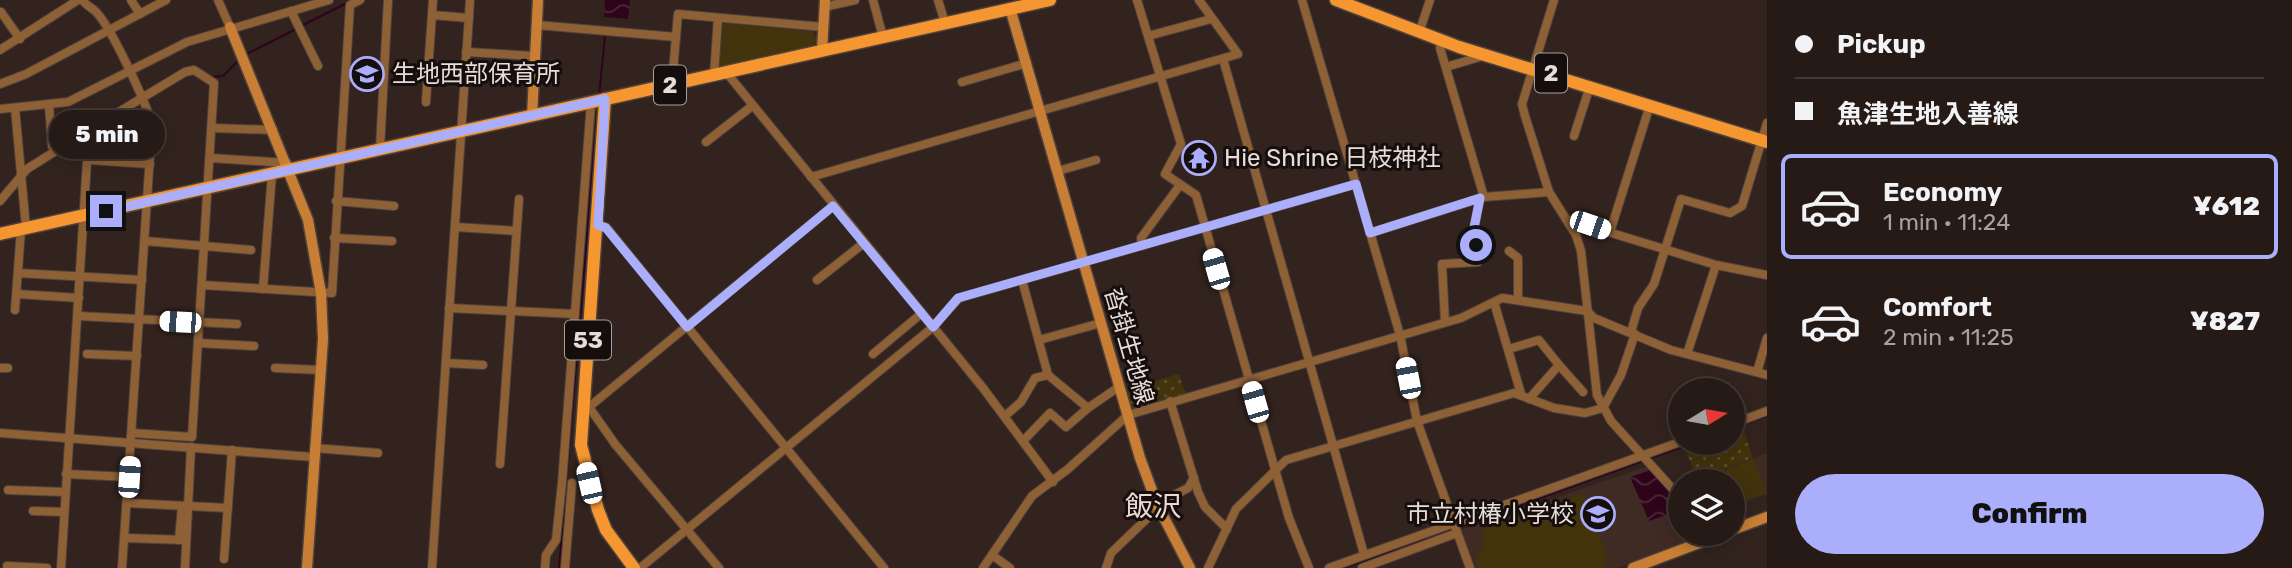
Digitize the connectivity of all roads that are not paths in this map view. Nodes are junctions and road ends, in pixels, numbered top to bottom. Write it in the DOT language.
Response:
graph roads {
  1 [pos="80,0"];
  2 [pos="131,0"];
  3 [pos="166,0"];
  4 [pos="218,0"];
  5 [pos="329,0"];
  6 [pos="360,0"];
  7 [pos="388,0"];
  8 [pos="433,0"];
  9 [pos="470,0"];
  10 [pos="538,0"];
  11 [pos="855,0"];
  12 [pos="873,0"];
  13 [pos="938,0"];
  14 [pos="1050,0"];
  15 [pos="1137,0"];
  16 [pos="1199,0"];
  17 [pos="1302,0"];
  18 [pos="1339,0"];
  19 [pos="1430,0"];
  20 [pos="1554,0"];
  21 [pos="312,3"];
  22 [pos="825,4"];
  23 [pos="1009,4"];
  24 [pos="1362,5"];
  25 [pos="291,11"];
  26 [pos="1,12"];
  27 [pos="140,14"];
  28 [pos="432,15"];
  29 [pos="469,18"];
  30 [pos="718,18"];
  31 [pos="1211,19"];
  32 [pos="945,23"];
  33 [pos="537,25"];
  34 [pos="230,27"];
  35 [pos="823,27"];
  36 [pos="108,32"];
  37 [pos="1419,33"];
  38 [pos="1148,36"];
  39 [pos="676,37"];
  40 [pos="883,37"];
  41 [pos="20,39"];
  42 [pos="1442,41"];
  43 [pos="0,50"];
  44 [pos="822,50"];
  45 [pos="466,52"];
  46 [pos="1486,55"];
  47 [pos="535,56"];
  48 [pos="1223,59"];
  49 [pos="1027,63"];
  50 [pos="318,66"];
  51 [pos="1446,67"];
  52 [pos="1533,68"];
  53 [pos="129,71"];
  54 [pos="428,71"];
  55 [pos="465,73"];
  56 [pos="720,73"];
  57 [pos="1160,76"];
  58 [pos="962,82"];
  59 [pos="0,84"];
  60 [pos="675,84"];
  61 [pos="1590,86"];
  62 [pos="143,98"];
  63 [pos="605,99"];
  64 [pos="426,102"];
  65 [pos="591,103"];
  66 [pos="49,105"];
  67 [pos="1650,105"];
  68 [pos="752,106"];
  69 [pos="15,108"];
  70 [pos="0,109"];
  71 [pos="1041,110"];
  72 [pos="532,116"];
  73 [pos="1767,123"];
  74 [pos="213,128"];
  75 [pos="89,130"];
  76 [pos="273,130"];
  77 [pos="461,131"];
  78 [pos="1574,136"];
  79 [pos="1764,141"];
  80 [pos="706,142"];
  81 [pos="51,146"];
  82 [pos="380,148"];
  83 [pos="211,158"];
  84 [pos="338,158"];
  85 [pos="89,160"];
  86 [pos="1096,160"];
  87 [pos="150,164"];
  88 [pos="288,167"];
  89 [pos="1058,172"];
  90 [pos="272,174"];
  91 [pos="21,177"];
  92 [pos="811,177"];
  93 [pos="1356,184"];
  94 [pos="1180,185"];
  95 [pos="209,188"];
  96 [pos="1549,192"];
  97 [pos="1482,198"];
  98 [pos="519,199"];
  99 [pos="0,201"];
  100 [pos="147,201"];
  101 [pos="336,201"];
  102 [pos="394,206"];
  103 [pos="833,206"];
  104 [pos="1266,210"];
  105 [pos="85,215"];
  106 [pos="1566,219"];
  107 [pos="598,225"];
  108 [pos="455,227"];
  109 [pos="1204,228"];
  110 [pos="24,229"];
  111 [pos="516,231"];
  112 [pos="1610,232"];
  113 [pos="1370,233"];
  114 [pos="0,234"];
  115 [pos="334,238"];
  116 [pos="145,241"];
  117 [pos="391,241"];
  118 [pos="864,243"];
  119 [pos="204,246"];
  120 [pos="1142,246"];
  121 [pos="1665,249"];
  122 [pos="251,250"];
  123 [pos="1509,251"];
  124 [pos="1083,263"];
  125 [pos="1716,265"];
  126 [pos="18,273"];
  127 [pos="81,275"];
  128 [pos="1767,275"];
  129 [pos="817,280"];
  130 [pos="1022,280"];
  131 [pos="142,281"];
  132 [pos="202,285"];
  133 [pos="263,289"];
  134 [pos="321,293"];
  135 [pos="17,294"];
  136 [pos="79,298"];
  137 [pos="1518,300"];
  138 [pos="1494,302"];
  139 [pos="449,307"];
  140 [pos="16,310"];
  141 [pos="510,310"];
  142 [pos="1587,311"];
  143 [pos="922,313"];
  144 [pos="575,314"];
  145 [pos="78,316"];
  146 [pos="139,320"];
  147 [pos="1446,322"];
  148 [pos="200,323"];
  149 [pos="1101,323"];
  150 [pos="237,324"];
  151 [pos="687,327"];
  152 [pos="933,327"];
  153 [pos="1633,333"];
  154 [pos="1400,335"];
  155 [pos="1767,338"];
  156 [pos="1039,341"];
  157 [pos="198,343"];
  158 [pos="254,346"];
  159 [pos="1509,349"];
  160 [pos="86,354"];
  161 [pos="873,354"];
  162 [pos="1688,354"];
  163 [pos="137,356"];
  164 [pos="1310,361"];
  165 [pos="446,363"];
  166 [pos="483,365"];
  167 [pos="1559,365"];
  168 [pos="275,368"];
  169 [pos="320,370"];
  170 [pos="1757,372"];
  171 [pos="1048,375"];
  172 [pos="1767,375"];
  173 [pos="1248,379"];
  174 [pos="1119,386"];
  175 [pos="1583,392"];
  176 [pos="1525,396"];
  177 [pos="1170,401"];
  178 [pos="585,408"];
  179 [pos="1088,408"];
  180 [pos="1603,408"];
  181 [pos="1767,411"];
  182 [pos="1128,415"];
  183 [pos="1005,416"];
  184 [pos="1745,419"];
  185 [pos="1417,421"];
  186 [pos="0,433"];
  187 [pos="132,438"];
  188 [pos="68,439"];
  189 [pos="1024,440"];
  190 [pos="1334,446"];
  191 [pos="1668,446"];
  192 [pos="191,447"];
  193 [pos="787,449"];
  194 [pos="232,450"];
  195 [pos="314,452"];
  196 [pos="377,453"];
  197 [pos="1643,455"];
  198 [pos="500,464"];
  199 [pos="1275,472"];
  200 [pos="66,474"];
  201 [pos="129,477"];
  202 [pos="1194,478"];
  203 [pos="1052,482"];
  204 [pos="562,483"];
  205 [pos="572,483"];
  206 [pos="589,483"];
  207 [pos="1668,483"];
  208 [pos="8,490"];
  209 [pos="65,492"];
  210 [pos="127,503"];
  211 [pos="1158,505"];
  212 [pos="185,506"];
  213 [pos="228,509"];
  214 [pos="33,511"];
  215 [pos="64,512"];
  216 [pos="1767,517"];
  217 [pos="1453,523"];
  218 [pos="1745,525"];
  219 [pos="688,528"];
  220 [pos="1227,529"];
  221 [pos="1457,533"];
  222 [pos="125,538"];
  223 [pos="182,540"];
  224 [pos="1690,546"];
  225 [pos="1364,554"];
  226 [pos="992,555"];
  227 [pos="225,559"];
  228 [pos="7,566"];
  229 [pos="47,568"];
  230 [pos="61,568"];
  231 [pos="122,568"];
  232 [pos="185,568"];
  233 [pos="307,568"];
  234 [pos="432,568"];
  235 [pos="545,568"];
  236 [pos="565,568"];
  237 [pos="634,568"];
  238 [pos="640,568"];
  239 [pos="719,568"];
  240 [pos="884,568"];
  241 [pos="983,568"];
  242 [pos="1010,568"];
  243 [pos="1106,568"];
  244 [pos="1190,568"];
  245 [pos="1208,568"];
  246 [pos="1310,568"];
  247 [pos="1329,568"];
  248 [pos="1362,568"];
  249 [pos="1470,568"];
  250 [pos="1633,568"];
  1 -- 36 [label="street"];
  1 -- 41 [label="street"];
  2 -- 27 [label="street"];
  3 -- 27 [label="street"];
  4 -- 34 [label="street"];
  5 -- 21 [label="street"];
  6 -- 84 [label="street"];
  7 -- 82 [label="street"];
  8 -- 28 [label="street"];
  9 -- 29 [label="street"];
  10 -- 33 [label="street"];
  11 -- 22 [label="street"];
  12 -- 40 [label="street"];
  13 -- 32 [label="street"];
  14 -- 23 [label="main road, 2"];
  15 -- 38 [label="street"];
  16 -- 31 [label="street"];
  17 -- 93 [label="street"];
  18 -- 24 [label="main road, 2"];
  19 -- 37 [label="street"];
  20 -- 52 [label="street"];
  21 -- 25 [label="street"];
  22 -- 35 [label="street"];
  23 -- 32 [label="main road, 2"];
  23 -- 49 [label="street, 沓掛生地線"];
  24 -- 37 [label="main road, 2"];
  25 -- 34 [label="street"];
  25 -- 50 [label="street"];
  26 -- 41 [label="street"];
  27 -- 36 [label="street"];
  28 -- 29 [label="street"];
  28 -- 54 [label="street"];
  29 -- 45 [label="street"];
  30 -- 35 [label="street"];
  30 -- 39 [label="street"];
  30 -- 56 [label="street"];
  31 -- 38 [label="street"];
  31 -- 48 [label="street"];
  32 -- 40 [label="main road, 2"];
  33 -- 39 [label="street"];
  33 -- 47 [label="street"];
  34 -- 53 [label="street"];
  34 -- 76 [label="street"];
  35 -- 44 [label="street"];
  36 -- 53 [label="street"];
  36 -- 59 [label="street"];
  37 -- 42 [label="main road, 2"];
  38 -- 57 [label="street"];
  39 -- 60 [label="street"];
  40 -- 44 [label="main road, 2"];
  41 -- 43 [label="street"];
  42 -- 46 [label="main road, 2"];
  42 -- 51 [label="street"];
  44 -- 56 [label="main road, 2"];
  45 -- 47 [label="street"];
  45 -- 55 [label="street"];
  46 -- 51 [label="street"];
  46 -- 52 [label="main road, 2"];
  47 -- 72 [label="street"];
  48 -- 57 [label="street"];
  48 -- 104 [label="street"];
  49 -- 58 [label="street"];
  49 -- 71 [label="street, 沓掛生地線"];
  51 -- 97 [label="street"];
  52 -- 61 [label="main road, 2"];
  52 -- 96 [label="street"];
  53 -- 62 [label="street"];
  53 -- 66 [label="street"];
  54 -- 55 [label="street"];
  54 -- 64 [label="street"];
  55 -- 77 [label="street"];
  56 -- 60 [label="main road, 2"];
  56 -- 68 [label="street"];
  57 -- 71 [label="street"];
  57 -- 94 [label="street"];
  60 -- 63 [label="main road, 2"];
  61 -- 67 [label="main road, 2"];
  61 -- 78 [label="street"];
  62 -- 74 [label="street"];
  62 -- 75 [label="street"];
  62 -- 87 [label="street"];
  63 -- 65 [label="main road, 2"];
  63 -- 107 [label="main road, 53"];
  65 -- 72 [label="main road, 2"];
  65 -- 144 [label="street"];
  66 -- 69 [label="street"];
  66 -- 81 [label="street"];
  67 -- 79 [label="main road, 2"];
  67 -- 112 [label="street"];
  68 -- 80 [label="street"];
  68 -- 92 [label="street"];
  69 -- 70 [label="street"];
  69 -- 91 [label="street"];
  71 -- 89 [label="street, 沓掛生地線"];
  71 -- 92 [label="street"];
  72 -- 77 [label="main road, 2"];
  73 -- 79 [label="street"];
  74 -- 76 [label="street"];
  74 -- 83 [label="street"];
  75 -- 85 [label="street"];
  75 -- 91 [label="street"];
  76 -- 88 [label="street"];
  77 -- 82 [label="main road, 2"];
  77 -- 108 [label="street"];
  79 -- 121 [label="street"];
  82 -- 84 [label="main road, 2"];
  83 -- 88 [label="street"];
  83 -- 95 [label="street"];
  84 -- 88 [label="main road, 2"];
  84 -- 101 [label="street"];
  85 -- 87 [label="street"];
  85 -- 105 [label="street"];
  86 -- 89 [label="street"];
  87 -- 100 [label="street"];
  88 -- 90 [label="main road, 2"];
  88 -- 134 [label="street"];
  89 -- 124 [label="street, 沓掛生地線"];
  90 -- 95 [label="main road, 2"];
  90 -- 133 [label="street"];
  91 -- 99 [label="street"];
  91 -- 110 [label="street"];
  92 -- 103 [label="street"];
  93 -- 104 [label="street"];
  93 -- 113 [label="street"];
  94 -- 109 [label="street"];
  94 -- 120 [label="street"];
  95 -- 100 [label="main road, 2"];
  95 -- 119 [label="street"];
  96 -- 97 [label="street"];
  96 -- 106 [label="street"];
  97 -- 113 [label="street"];
  97 -- 147 [label="street"];
  98 -- 111 [label="street"];
  100 -- 105 [label="main road, 2"];
  100 -- 116 [label="street"];
  101 -- 102 [label="street"];
  101 -- 115 [label="street"];
  103 -- 118 [label="street"];
  103 -- 151 [label="street"];
  104 -- 109 [label="street"];
  104 -- 164 [label="street"];
  105 -- 110 [label="main road, 2"];
  105 -- 127 [label="street"];
  106 -- 112 [label="street"];
  106 -- 142 [label="street"];
  107 -- 151 [label="street"];
  107 -- 178 [label="main road, 53"];
  108 -- 111 [label="street"];
  108 -- 139 [label="street"];
  109 -- 120 [label="street"];
  109 -- 173 [label="street"];
  110 -- 114 [label="main road, 2"];
  110 -- 126 [label="street"];
  111 -- 141 [label="street"];
  112 -- 121 [label="street"];
  113 -- 154 [label="street"];
  115 -- 117 [label="street"];
  115 -- 134 [label="street"];
  116 -- 119 [label="street"];
  116 -- 131 [label="street"];
  118 -- 129 [label="street"];
  118 -- 143 [label="street"];
  119 -- 122 [label="street"];
  119 -- 132 [label="street"];
  120 -- 124 [label="street"];
  121 -- 125 [label="street"];
  121 -- 153 [label="street"];
  123 -- 137 [label="street"];
  124 -- 130 [label="street"];
  124 -- 149 [label="street, 沓掛生地線"];
  125 -- 128 [label="street"];
  125 -- 162 [label="street"];
  126 -- 127 [label="street"];
  126 -- 135 [label="street"];
  127 -- 131 [label="street"];
  127 -- 136 [label="street"];
  130 -- 152 [label="street"];
  130 -- 156 [label="street"];
  131 -- 146 [label="street"];
  132 -- 133 [label="street"];
  132 -- 148 [label="street"];
  133 -- 134 [label="street"];
  134 -- 169 [label="street"];
  135 -- 136 [label="street"];
  135 -- 140 [label="street"];
  136 -- 145 [label="street"];
  137 -- 138 [label="street"];
  137 -- 142 [label="street"];
  138 -- 147 [label="street"];
  138 -- 159 [label="street"];
  139 -- 141 [label="street"];
  139 -- 165 [label="street"];
  141 -- 144 [label="street"];
  141 -- 198 [label="street"];
  142 -- 153 [label="street"];
  142 -- 180 [label="street"];
  143 -- 152 [label="street"];
  143 -- 161 [label="street"];
  144 -- 204 [label="street"];
  145 -- 146 [label="street"];
  145 -- 188 [label="street"];
  146 -- 148 [label="street"];
  146 -- 163 [label="street"];
  147 -- 154 [label="street"];
  148 -- 150 [label="street"];
  148 -- 157 [label="street"];
  149 -- 156 [label="street"];
  149 -- 174 [label="street, 沓掛生地線"];
  151 -- 178 [label="street"];
  151 -- 193 [label="street"];
  152 -- 183 [label="street"];
  152 -- 193 [label="street"];
  153 -- 162 [label="street"];
  153 -- 180 [label="street"];
  154 -- 164 [label="street"];
  154 -- 185 [label="street"];
  155 -- 170 [label="street"];
  156 -- 171 [label="street"];
  157 -- 158 [label="street"];
  157 -- 187 [label="street"];
  159 -- 167 [label="street"];
  159 -- 176 [label="street"];
  160 -- 163 [label="street"];
  162 -- 170 [label="street"];
  163 -- 187 [label="street"];
  164 -- 173 [label="street"];
  164 -- 190 [label="street"];
  165 -- 166 [label="street"];
  165 -- 234 [label="street"];
  167 -- 175 [label="street"];
  167 -- 176 [label="street"];
  168 -- 169 [label="street"];
  169 -- 195 [label="street"];
  170 -- 172 [label="street"];
  171 -- 179 [label="street"];
  171 -- 183 [label="street"];
  173 -- 177 [label="street"];
  173 -- 199 [label="street"];
  174 -- 179 [label="street"];
  174 -- 182 [label="street, 沓掛生地線"];
  176 -- 180 [label="street"];
  176 -- 185 [label="street"];
  177 -- 182 [label="street"];
  177 -- 202 [label="street"];
  178 -- 206 [label="main road, 53"];
  178 -- 219 [label="street"];
  179 -- 189 [label="street"];
  180 -- 197 [label="street"];
  181 -- 184 [label="street"];
  182 -- 203 [label="street"];
  182 -- 211 [label="street, 沓掛生地線"];
  183 -- 189 [label="street"];
  185 -- 190 [label="street"];
  185 -- 217 [label="street"];
  186 -- 188 [label="street"];
  187 -- 188 [label="street"];
  187 -- 192 [label="street"];
  187 -- 201 [label="street"];
  188 -- 200 [label="street"];
  189 -- 203 [label="street"];
  190 -- 199 [label="street"];
  190 -- 225 [label="street"];
  191 -- 197 [label="street"];
  192 -- 194 [label="street"];
  192 -- 212 [label="street"];
  193 -- 219 [label="street"];
  193 -- 240 [label="street"];
  194 -- 195 [label="street"];
  194 -- 213 [label="street"];
  195 -- 196 [label="street"];
  195 -- 233 [label="street"];
  197 -- 207 [label="street"];
  197 -- 217 [label="street"];
  199 -- 220 [label="street"];
  199 -- 246 [label="street"];
  200 -- 201 [label="street"];
  200 -- 209 [label="street"];
  201 -- 210 [label="street"];
  202 -- 211 [label="street"];
  202 -- 220 [label="street"];
  203 -- 226 [label="street"];
  204 -- 205 [label="street"];
  204 -- 235 [label="street"];
  205 -- 206 [label="street"];
  205 -- 236 [label="street"];
  206 -- 237 [label="main road, 53"];
  208 -- 209 [label="street"];
  209 -- 215 [label="street"];
  210 -- 212 [label="street"];
  210 -- 222 [label="street"];
  211 -- 243 [label="street"];
  211 -- 244 [label="street, 沓掛生地線"];
  212 -- 213 [label="street"];
  212 -- 223 [label="street"];
  213 -- 227 [label="street"];
  214 -- 215 [label="street"];
  215 -- 230 [label="street"];
  216 -- 218 [label="street"];
  217 -- 221 [label="street"];
  217 -- 225 [label="street"];
  219 -- 238 [label="street"];
  219 -- 239 [label="street"];
  220 -- 245 [label="street"];
  221 -- 248 [label="street"];
  221 -- 249 [label="street"];
  222 -- 223 [label="street"];
  222 -- 231 [label="street"];
  223 -- 232 [label="street"];
  224 -- 250 [label="street"];
  225 -- 247 [label="street"];
  226 -- 241 [label="street"];
  226 -- 242 [label="street"];
  228 -- 229 [label="street"];
}
